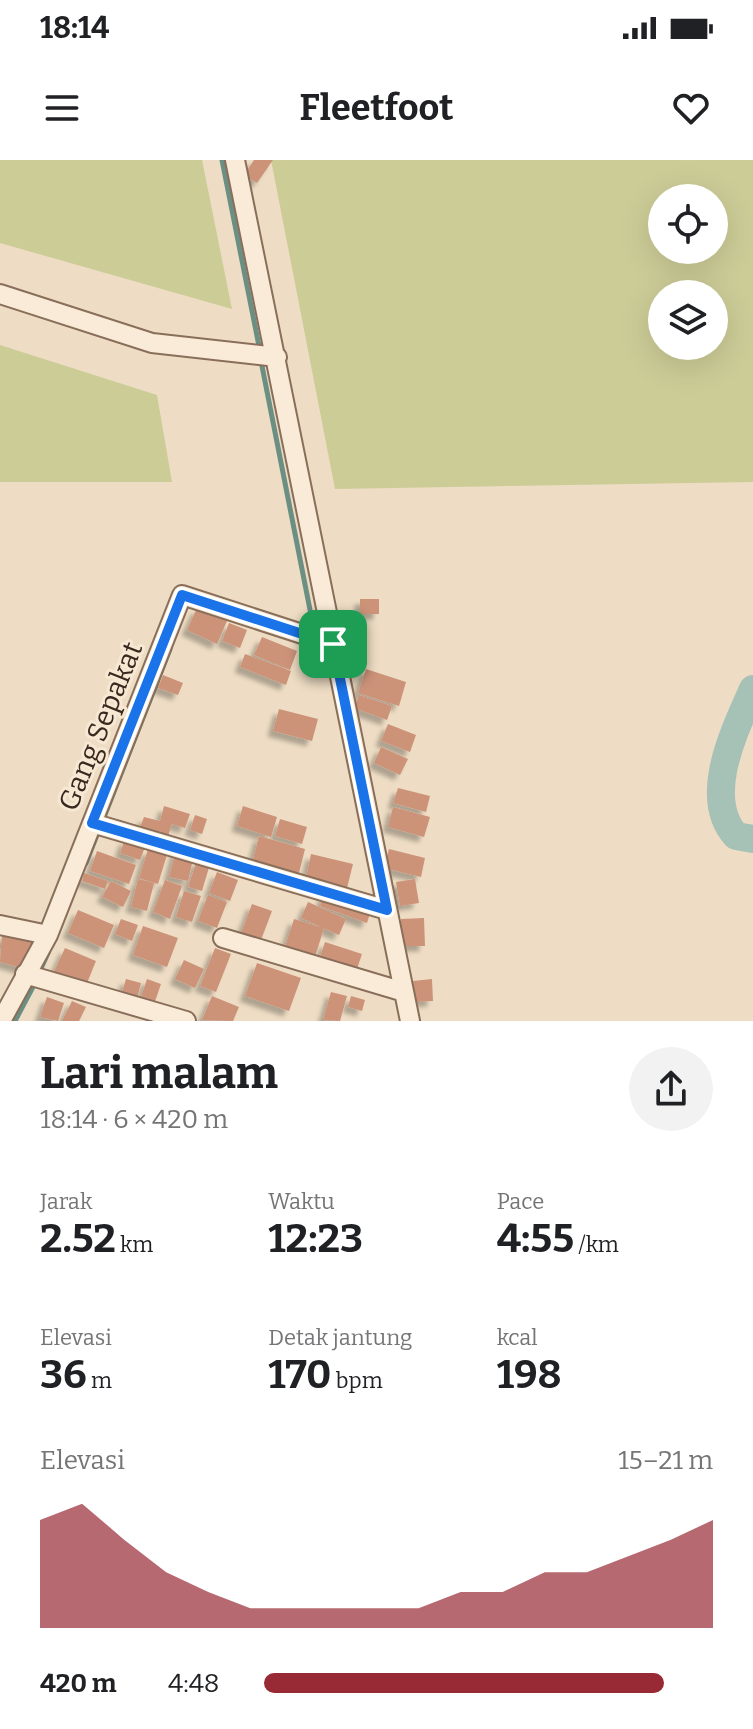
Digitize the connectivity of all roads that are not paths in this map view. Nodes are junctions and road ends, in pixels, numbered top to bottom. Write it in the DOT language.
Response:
graph roads {
  1 [pos="235,160"];
  2 [pos="0,294"];
  3 [pos="277,357"];
  4 [pos="333,644"];
  5 [pos="98,825"];
  6 [pos="387,910"];
  7 [pos="0,925"];
  8 [pos="48,935"];
  9 [pos="223,938"];
  10 [pos="32,977"];
  11 [pos="404,992"];
  12 [pos="1,1021"];
  13 [pos="186,1021"];
  14 [pos="410,1021"];
  1 -- 3 [label="street"];
  2 -- 3 [label="street"];
  3 -- 4 [label="street"];
  4 -- 5 [label="street, Gang Sepakat"];
  4 -- 6 [label="street"];
  5 -- 6 [label="street"];
  5 -- 8 [label="street, Gang Sepakat"];
  6 -- 11 [label="street"];
  7 -- 8 [label="street"];
  8 -- 10 [label="street, Gang Sepakat"];
  9 -- 11 [label="street"];
  10 -- 12 [label="street, Gang Sepakat"];
  10 -- 13 [label="street"];
  11 -- 14 [label="street"];
}
